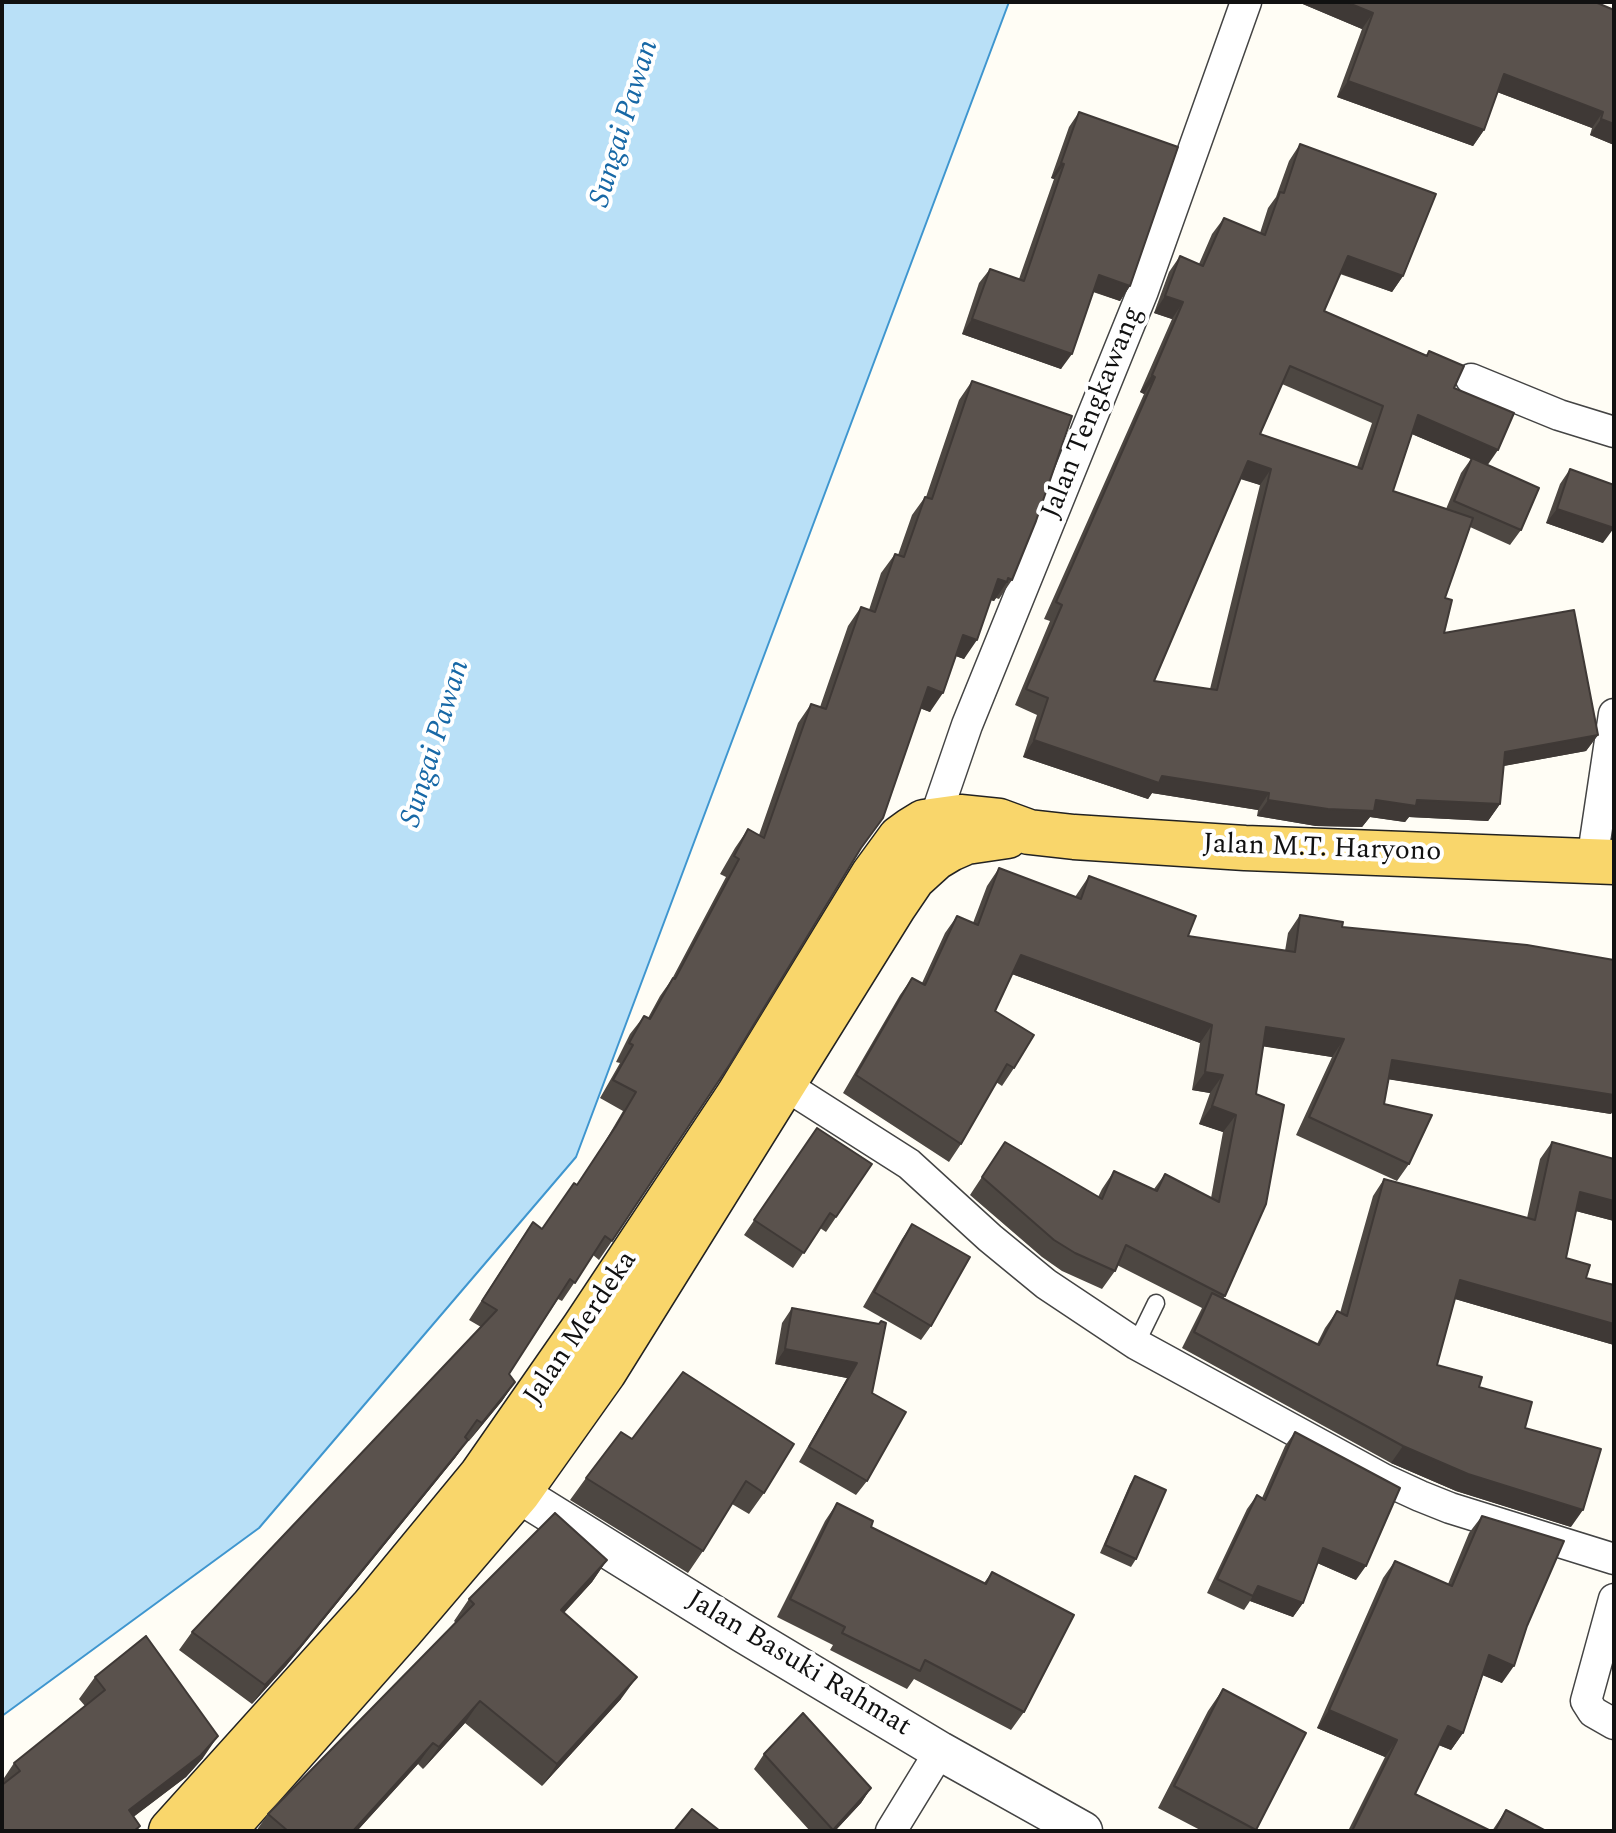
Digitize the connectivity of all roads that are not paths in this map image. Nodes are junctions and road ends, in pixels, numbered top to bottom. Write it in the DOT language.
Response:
graph roads {
  1 [pos="1246,2"];
  2 [pos="1471,379"];
  3 [pos="1614,432"];
  4 [pos="1614,714"];
  5 [pos="953,827"];
  6 [pos="1603,862"];
  7 [pos="785,1085"];
  8 [pos="1156,1303"];
  9 [pos="1136,1344"];
  10 [pos="518,1493"];
  11 [pos="1614,1559"];
  12 [pos="1614,1599"];
  13 [pos="1614,1724"];
  14 [pos="940,1751"];
  15 [pos="219,1815"];
  16 [pos="171,1831"];
  17 [pos="891,1831"];
  18 [pos="1083,1831"];
  1 -- 5 [label="street, Jalan Tengkawang"];
  2 -- 3 [label="street"];
  4 -- 6 [label="street"];
  5 -- 6 [label="main road, Jalan M.T. Haryono"];
  5 -- 7 [label="main road, Jalan Merdeka"];
  5 -- 15 [label="main road, Jalan Merdeka"];
  7 -- 9 [label="street"];
  7 -- 10 [label="main road, Jalan Merdeka"];
  8 -- 9 [label="lane"];
  9 -- 11 [label="street"];
  10 -- 14 [label="street, Jalan Basuki Rahmat"];
  10 -- 15 [label="main road, Jalan Merdeka"];
  12 -- 13 [label="street"];
  14 -- 17 [label="street"];
  14 -- 18 [label="street, Jalan Basuki Rahmat"];
  15 -- 16 [label="main road, Jalan Merdeka"];
}
